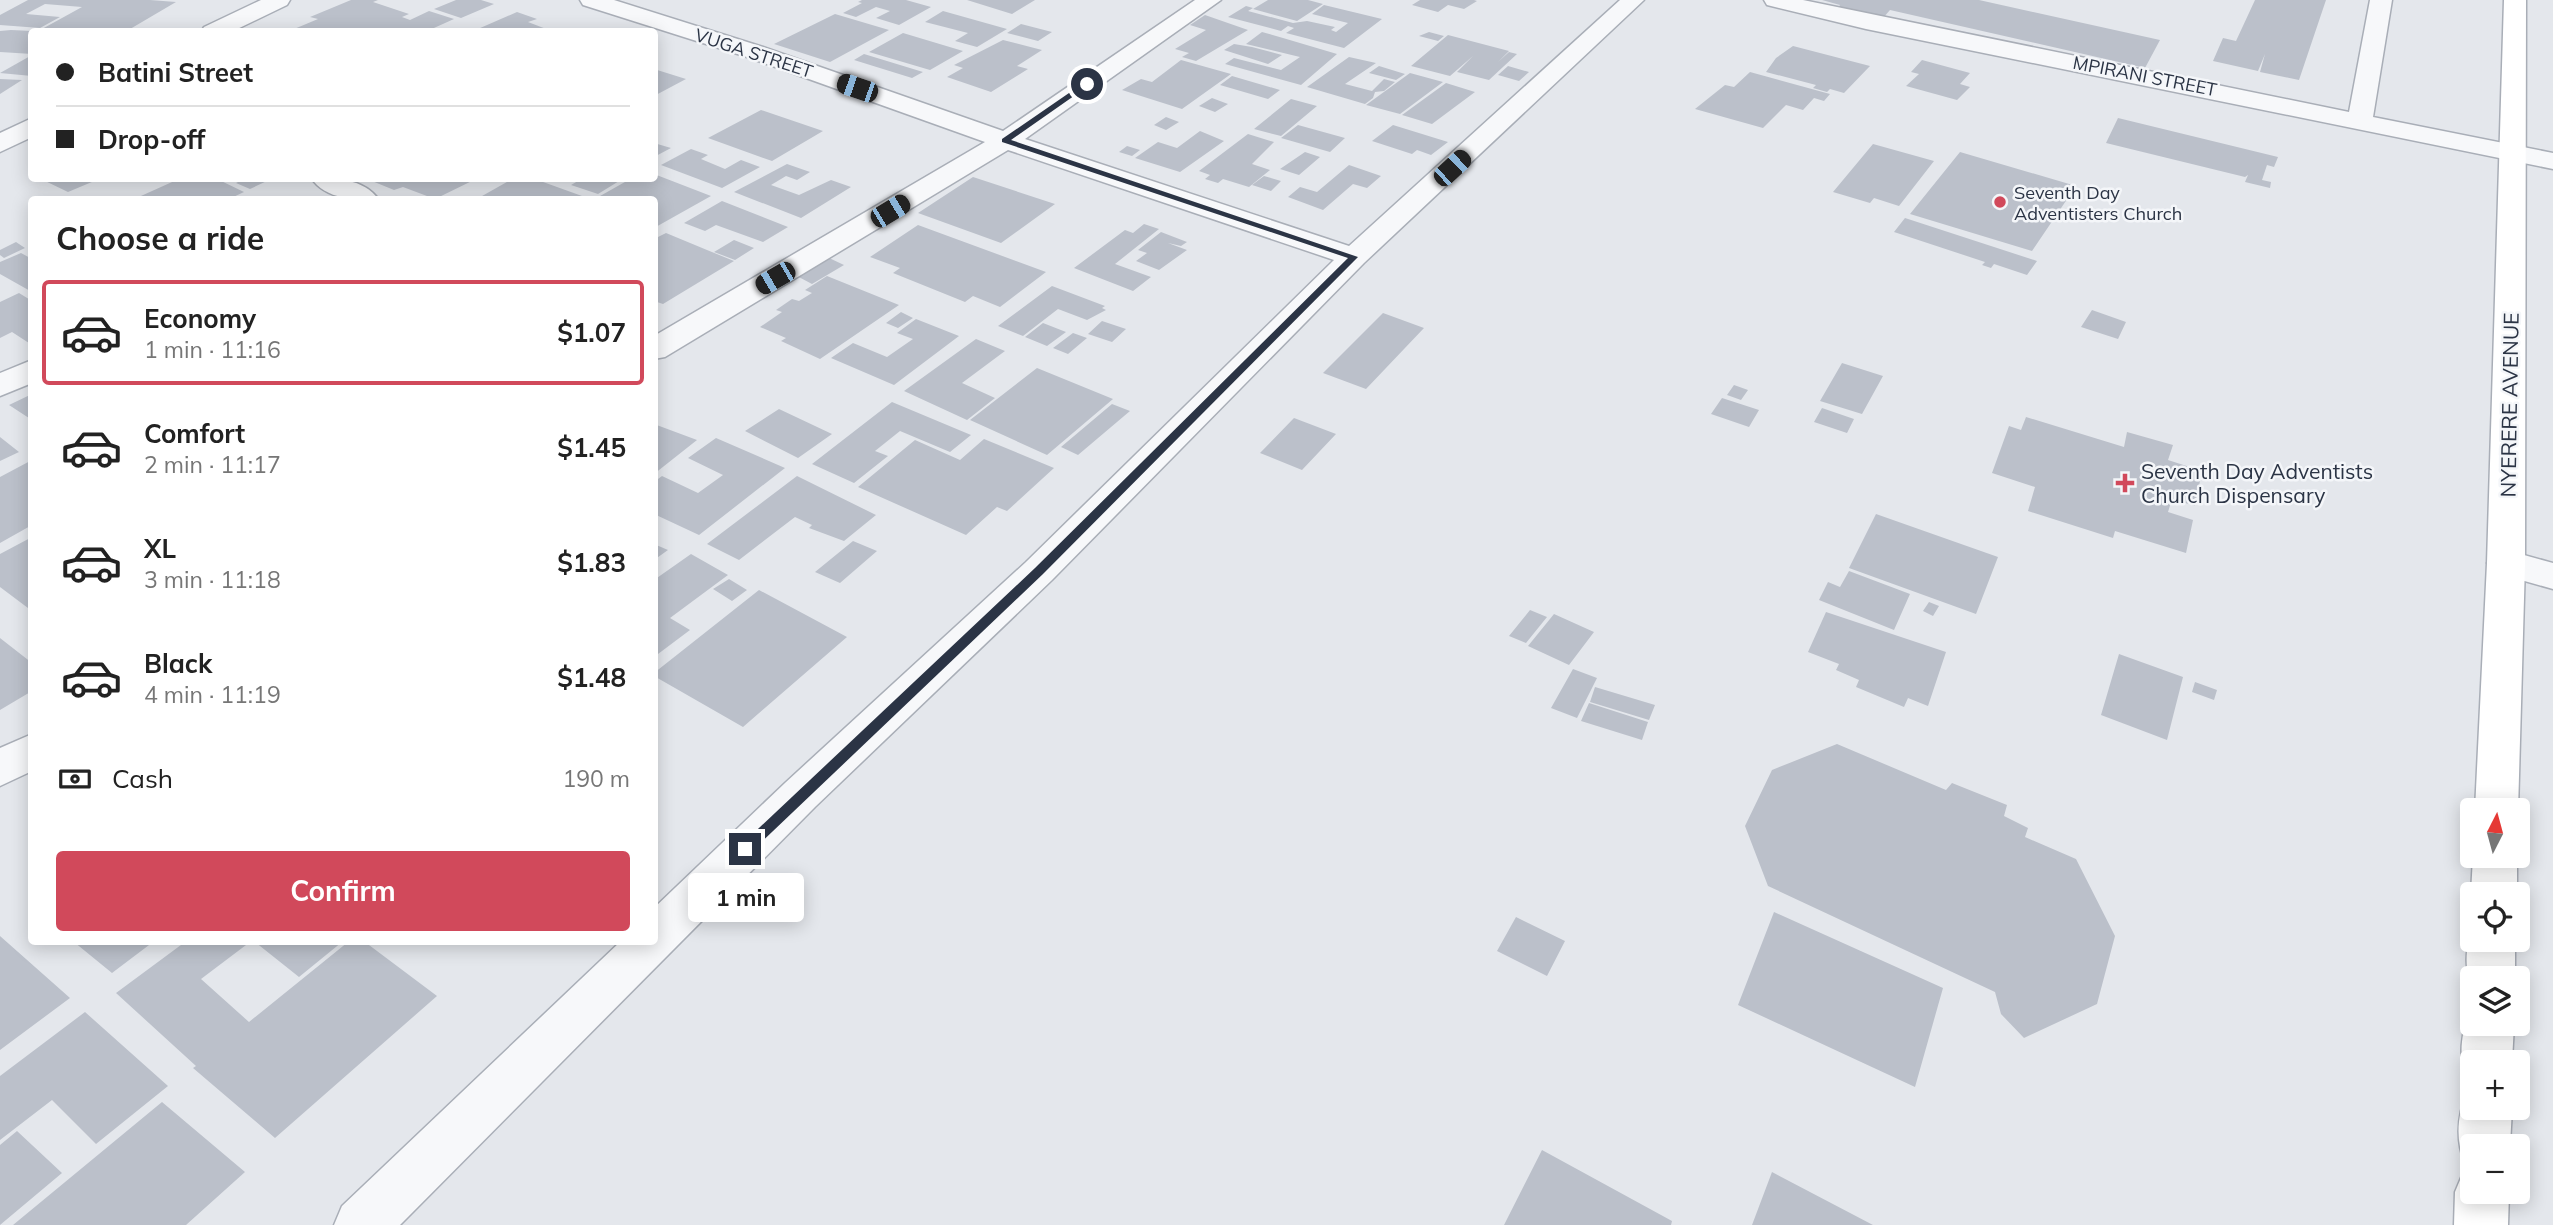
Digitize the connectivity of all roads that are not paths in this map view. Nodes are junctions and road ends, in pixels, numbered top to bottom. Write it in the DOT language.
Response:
graph roads {
  1 [pos="279,0"];
  2 [pos="591,0"];
  3 [pos="1210,0"];
  4 [pos="1633,0"];
  5 [pos="1775,0"];
  6 [pos="2381,0"];
  7 [pos="2515,0"];
  8 [pos="220,28"];
  9 [pos="2360,120"];
  10 [pos="28,128"];
  11 [pos="1005,141"];
  12 [pos="0,144"];
  13 [pos="2514,155"];
  14 [pos="2553,161"];
  15 [pos="332,182"];
  16 [pos="358,196"];
  17 [pos="1354,257"];
  18 [pos="669,325"];
  19 [pos="658,343"];
  20 [pos="28,372"];
  21 [pos="0,386"];
  22 [pos="2506,563"];
  23 [pos="2553,576"];
  24 [pos="28,752"];
  25 [pos="0,769"];
  26 [pos="2497,798"];
  27 [pos="658,935"];
  28 [pos="648,945"];
  29 [pos="2482,1204"];
  30 [pos="360,1225"];
  31 [pos="2481,1225"];
  1 -- 8 [label="street"];
  2 -- 11 [label="street, VUGA STREET"];
  3 -- 11 [label="street"];
  4 -- 17 [label="street"];
  5 -- 9 [label="street, MPIRANI STREET"];
  6 -- 9 [label="street"];
  7 -- 13 [label="street, NYERERE AVENUE"];
  9 -- 13 [label="street, MPIRANI STREET"];
  10 -- 12 [label="street"];
  11 -- 17 [label="street, VUGA STREET"];
  11 -- 18 [label="street"];
  13 -- 14 [label="street, MPIRANI STREET"];
  13 -- 22 [label="street, NYERERE AVENUE"];
  15 -- 16 [label="street"];
  17 -- 27 [label="street"];
  18 -- 19 [label="street"];
  20 -- 21 [label="street"];
  22 -- 23 [label="street"];
  22 -- 26 [label="street, NYERERE AVENUE"];
  24 -- 25 [label="street"];
  28 -- 30 [label="street"];
  29 -- 31 [label="street"];
}
